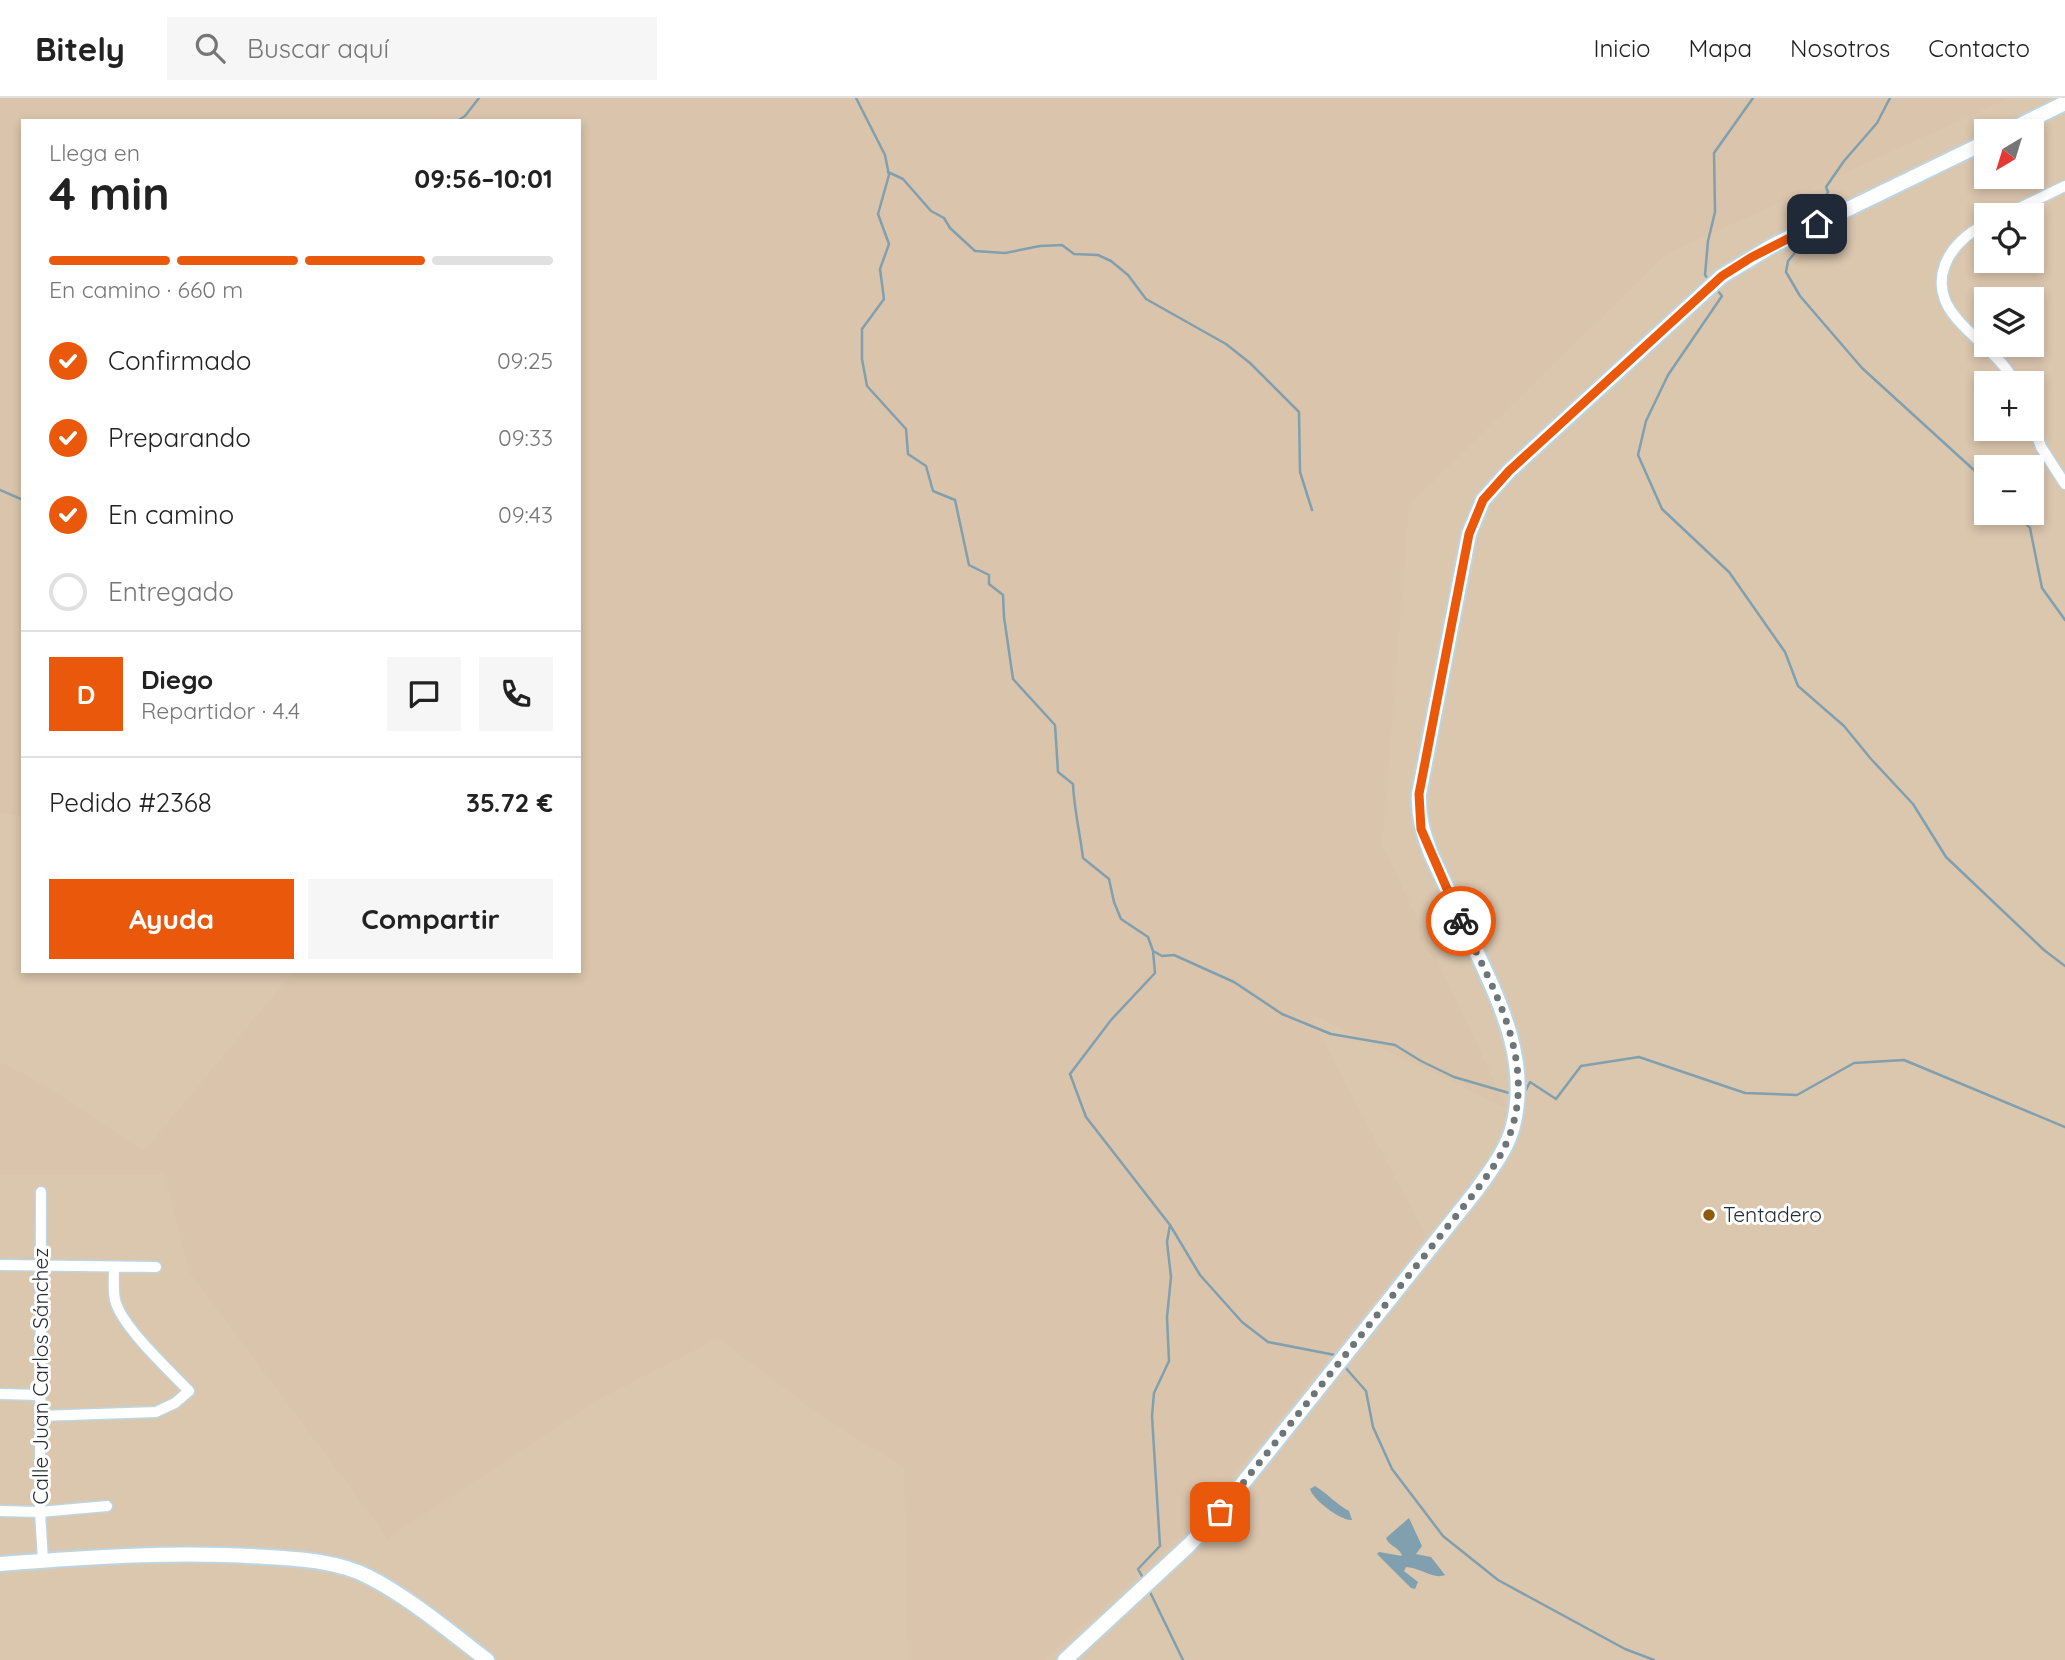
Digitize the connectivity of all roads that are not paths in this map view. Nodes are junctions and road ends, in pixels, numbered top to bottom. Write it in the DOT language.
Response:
graph roads {
  1 [pos="2065,103"];
  2 [pos="2032,119"];
  3 [pos="1974,148"];
  4 [pos="2065,186"];
  5 [pos="2030,203"];
  6 [pos="1974,230"];
  7 [pos="2009,371"];
  8 [pos="2039,441"];
  9 [pos="2065,484"];
  10 [pos="41,1192"];
  11 [pos="0,1265"];
  12 [pos="42,1266"];
  13 [pos="114,1267"];
  14 [pos="156,1267"];
  15 [pos="0,1394"];
  16 [pos="40,1395"];
  17 [pos="40,1416"];
  18 [pos="107,1506"];
  19 [pos="0,1511"];
  20 [pos="40,1511"];
  21 [pos="43,1560"];
  22 [pos="0,1564"];
  23 [pos="487,1660"];
  24 [pos="1065,1660"];
  1 -- 2 [label="main road"];
  3 -- 24 [label="main road"];
  4 -- 5 [label="street"];
  6 -- 7 [label="street"];
  8 -- 9 [label="street"];
  10 -- 12 [label="street, Calle Juan Carlos Sánchez"];
  11 -- 12 [label="street"];
  12 -- 13 [label="street"];
  12 -- 16 [label="street, Calle Juan Carlos Sánchez"];
  13 -- 14 [label="street"];
  13 -- 17 [label="street"];
  15 -- 16 [label="street"];
  16 -- 17 [label="street, Calle Juan Carlos Sánchez"];
  17 -- 20 [label="street, Calle Juan Carlos Sánchez"];
  18 -- 20 [label="street"];
  19 -- 20 [label="street"];
  20 -- 21 [label="street, Calle Juan Carlos Sánchez"];
  21 -- 22 [label="main road"];
  21 -- 23 [label="main road"];
}
